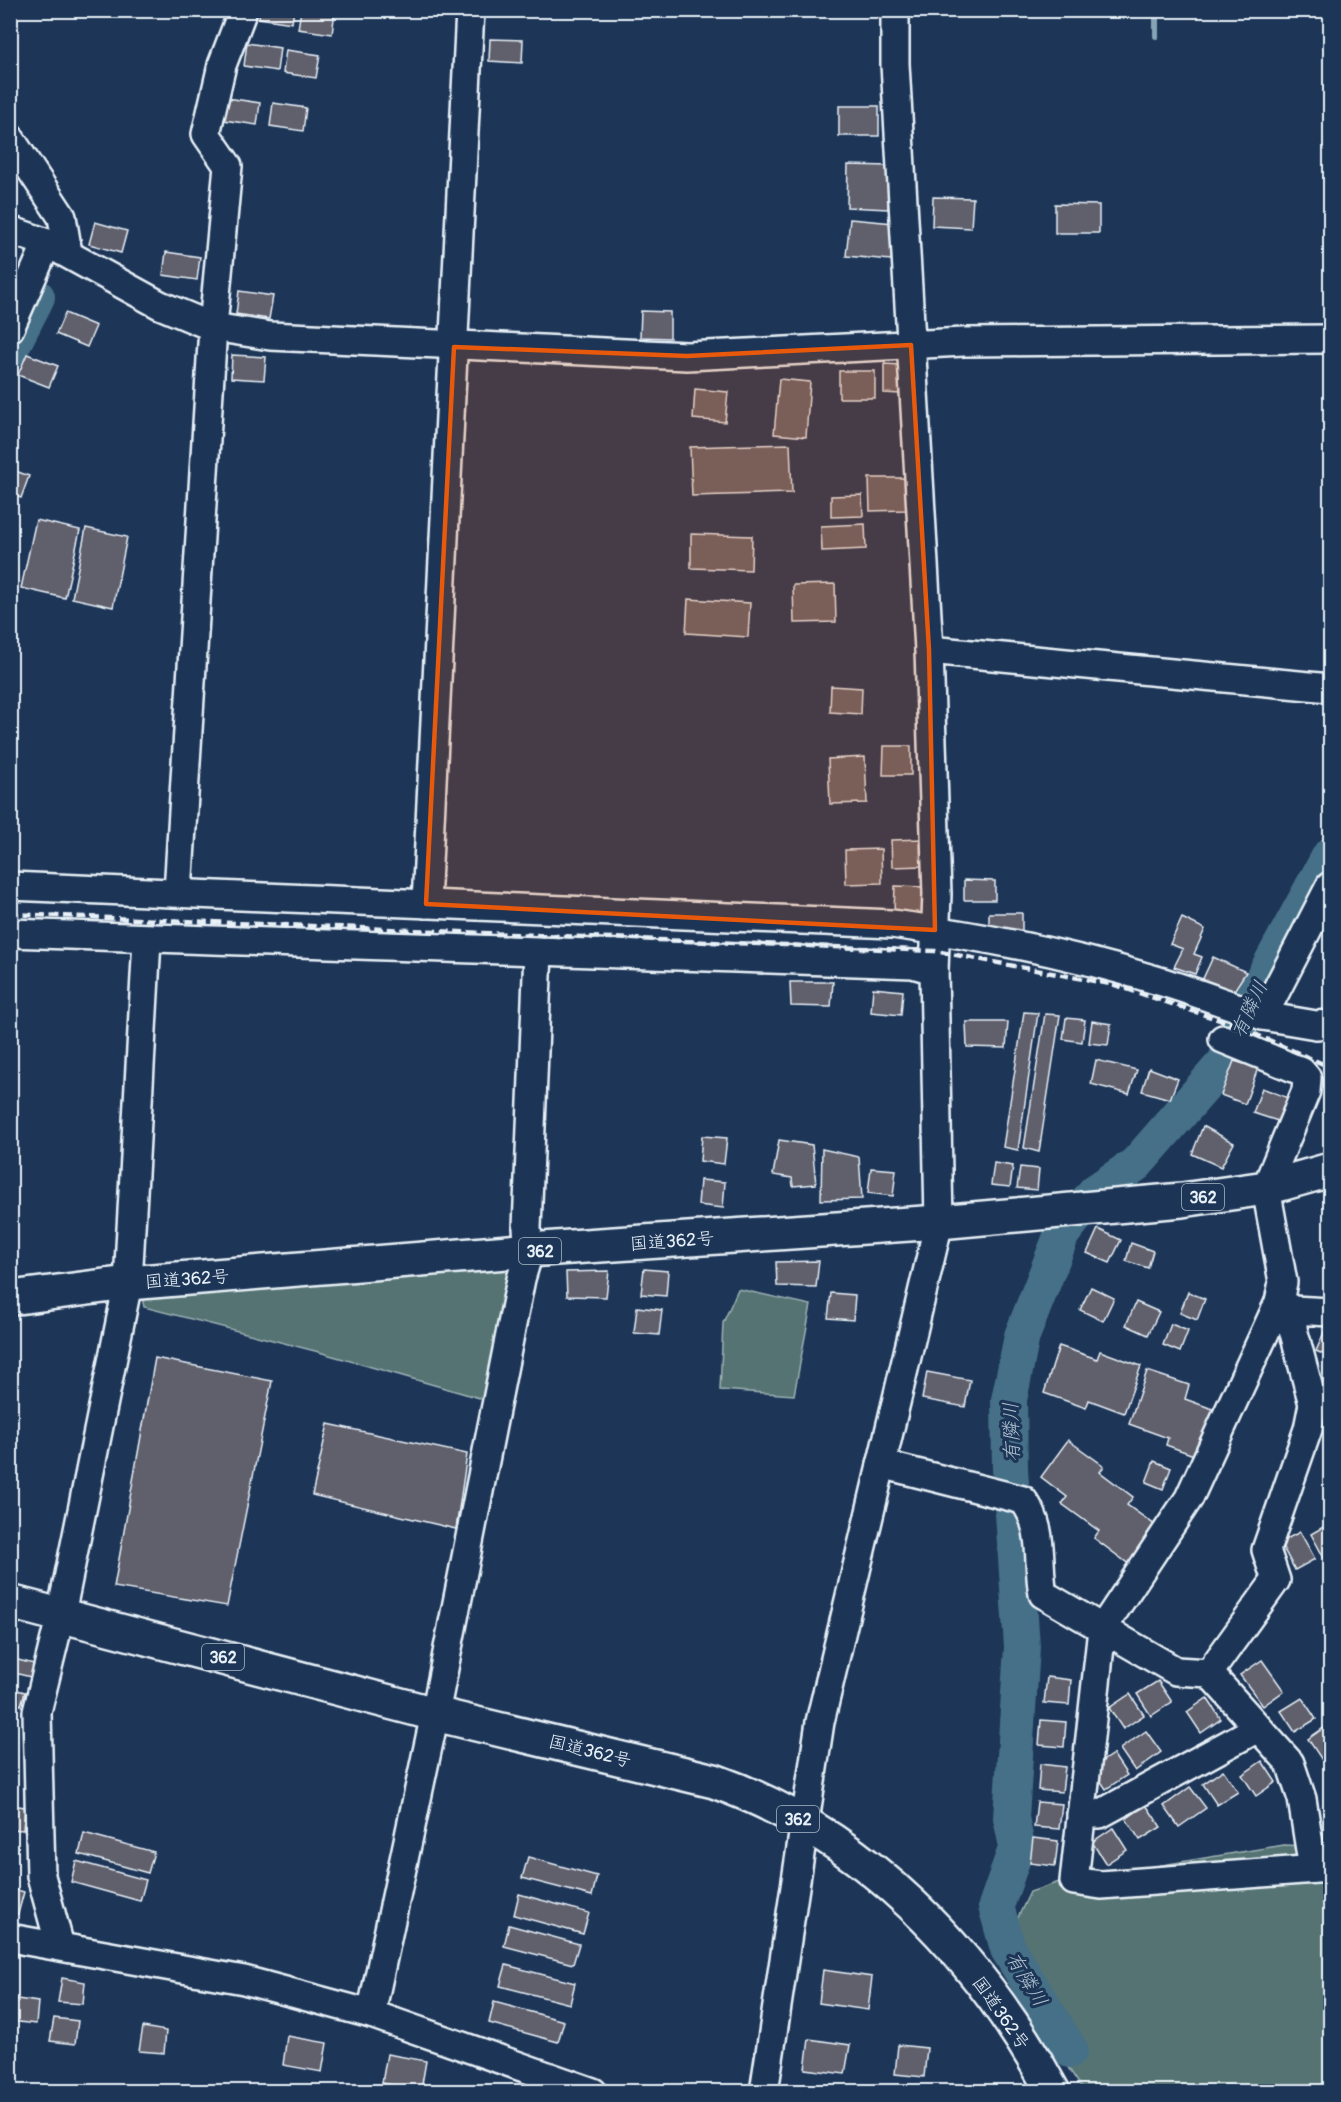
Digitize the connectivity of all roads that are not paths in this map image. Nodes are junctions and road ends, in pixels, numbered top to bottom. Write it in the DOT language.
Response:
graph roads {
  1 [pos="243,10"];
  2 [pos="470,10"];
  3 [pos="895,10"];
  4 [pos="10,138"];
  5 [pos="10,230"];
  6 [pos="57,248"];
  7 [pos="213,327"];
  8 [pos="10,328"];
  9 [pos="1330,339"];
  10 [pos="910,345"];
  11 [pos="454,346"];
  12 [pos="929,650"];
  13 [pos="1330,688"];
  14 [pos="10,886"];
  15 [pos="1330,886"];
  16 [pos="178,892"];
  17 [pos="426,904"];
  18 [pos="10,933"];
  19 [pos="147,940"];
  20 [pos="935,950"];
  21 [pos="538,951"];
  22 [pos="1263,1016"];
  23 [pos="1330,1024"];
  24 [pos="1233,1044"];
  25 [pos="1330,1170"];
  26 [pos="1266,1188"];
  27 [pos="939,1222"];
  28 [pos="529,1252"];
  29 [pos="128,1283"];
  30 [pos="10,1298"];
  31 [pos="1286,1306"];
  32 [pos="1330,1312"];
  33 [pos="1322,1413"];
  34 [pos="881,1464"];
  35 [pos="10,1602"];
  36 [pos="61,1614"];
  37 [pos="1102,1629"];
  38 [pos="1209,1673"];
  39 [pos="435,1714"];
  40 [pos="1258,1728"];
  41 [pos="1081,1814"];
  42 [pos="805,1823"];
  43 [pos="1322,1868"];
  44 [pos="10,1938"];
  45 [pos="60,1946"];
  46 [pos="371,2014"];
  47 [pos="593,2091"];
  48 [pos="764,2091"];
  49 [pos="1053,2091"];
  1 -- 7 [label="street"];
  2 -- 11 [label="street"];
  3 -- 10 [label="street"];
  4 -- 6 [label="street"];
  5 -- 6 [label="street"];
  6 -- 7 [label="street"];
  6 -- 8 [label="street"];
  7 -- 11 [label="street"];
  7 -- 16 [label="street"];
  9 -- 10 [label="street"];
  10 -- 11 [label="street"];
  10 -- 12 [label="street"];
  11 -- 17 [label="street"];
  12 -- 13 [label="street"];
  12 -- 20 [label="street"];
  14 -- 16 [label="street"];
  15 -- 22 [label="street"];
  16 -- 17 [label="street"];
  17 -- 20 [label="street"];
  18 -- 19 [label="street"];
  19 -- 21 [label="street"];
  19 -- 29 [label="street"];
  20 -- 21 [label="street"];
  20 -- 22 [label="street"];
  20 -- 27 [label="street"];
  21 -- 28 [label="street"];
  22 -- 23 [label="street"];
  24 -- 26 [label="street"];
  25 -- 26 [label="highway, 国道362号 / 362"];
  26 -- 27 [label="highway, 国道362号 / 362"];
  26 -- 31 [label="street"];
  27 -- 28 [label="highway, 国道362号 / 362"];
  27 -- 34 [label="street"];
  28 -- 29 [label="highway, 国道362号 / 362"];
  28 -- 39 [label="street"];
  29 -- 30 [label="highway, 国道362号 / 362"];
  29 -- 36 [label="street"];
  31 -- 32 [label="street"];
  31 -- 33 [label="street"];
  31 -- 37 [label="street"];
  33 -- 38 [label="street"];
  34 -- 37 [label="street"];
  34 -- 42 [label="street"];
  35 -- 36 [label="highway, 国道362号 / 362"];
  36 -- 39 [label="highway, 国道362号 / 362"];
  36 -- 45 [label="street"];
  37 -- 38 [label="street"];
  37 -- 41 [label="street"];
  38 -- 40 [label="street"];
  39 -- 42 [label="highway, 国道362号 / 362"];
  39 -- 46 [label="street"];
  40 -- 41 [label="street"];
  40 -- 43 [label="street"];
  41 -- 43 [label="street"];
  42 -- 48 [label="street"];
  42 -- 49 [label="highway, 国道362号 / 362"];
  44 -- 45 [label="street"];
  45 -- 46 [label="street"];
  46 -- 47 [label="street"];
}
